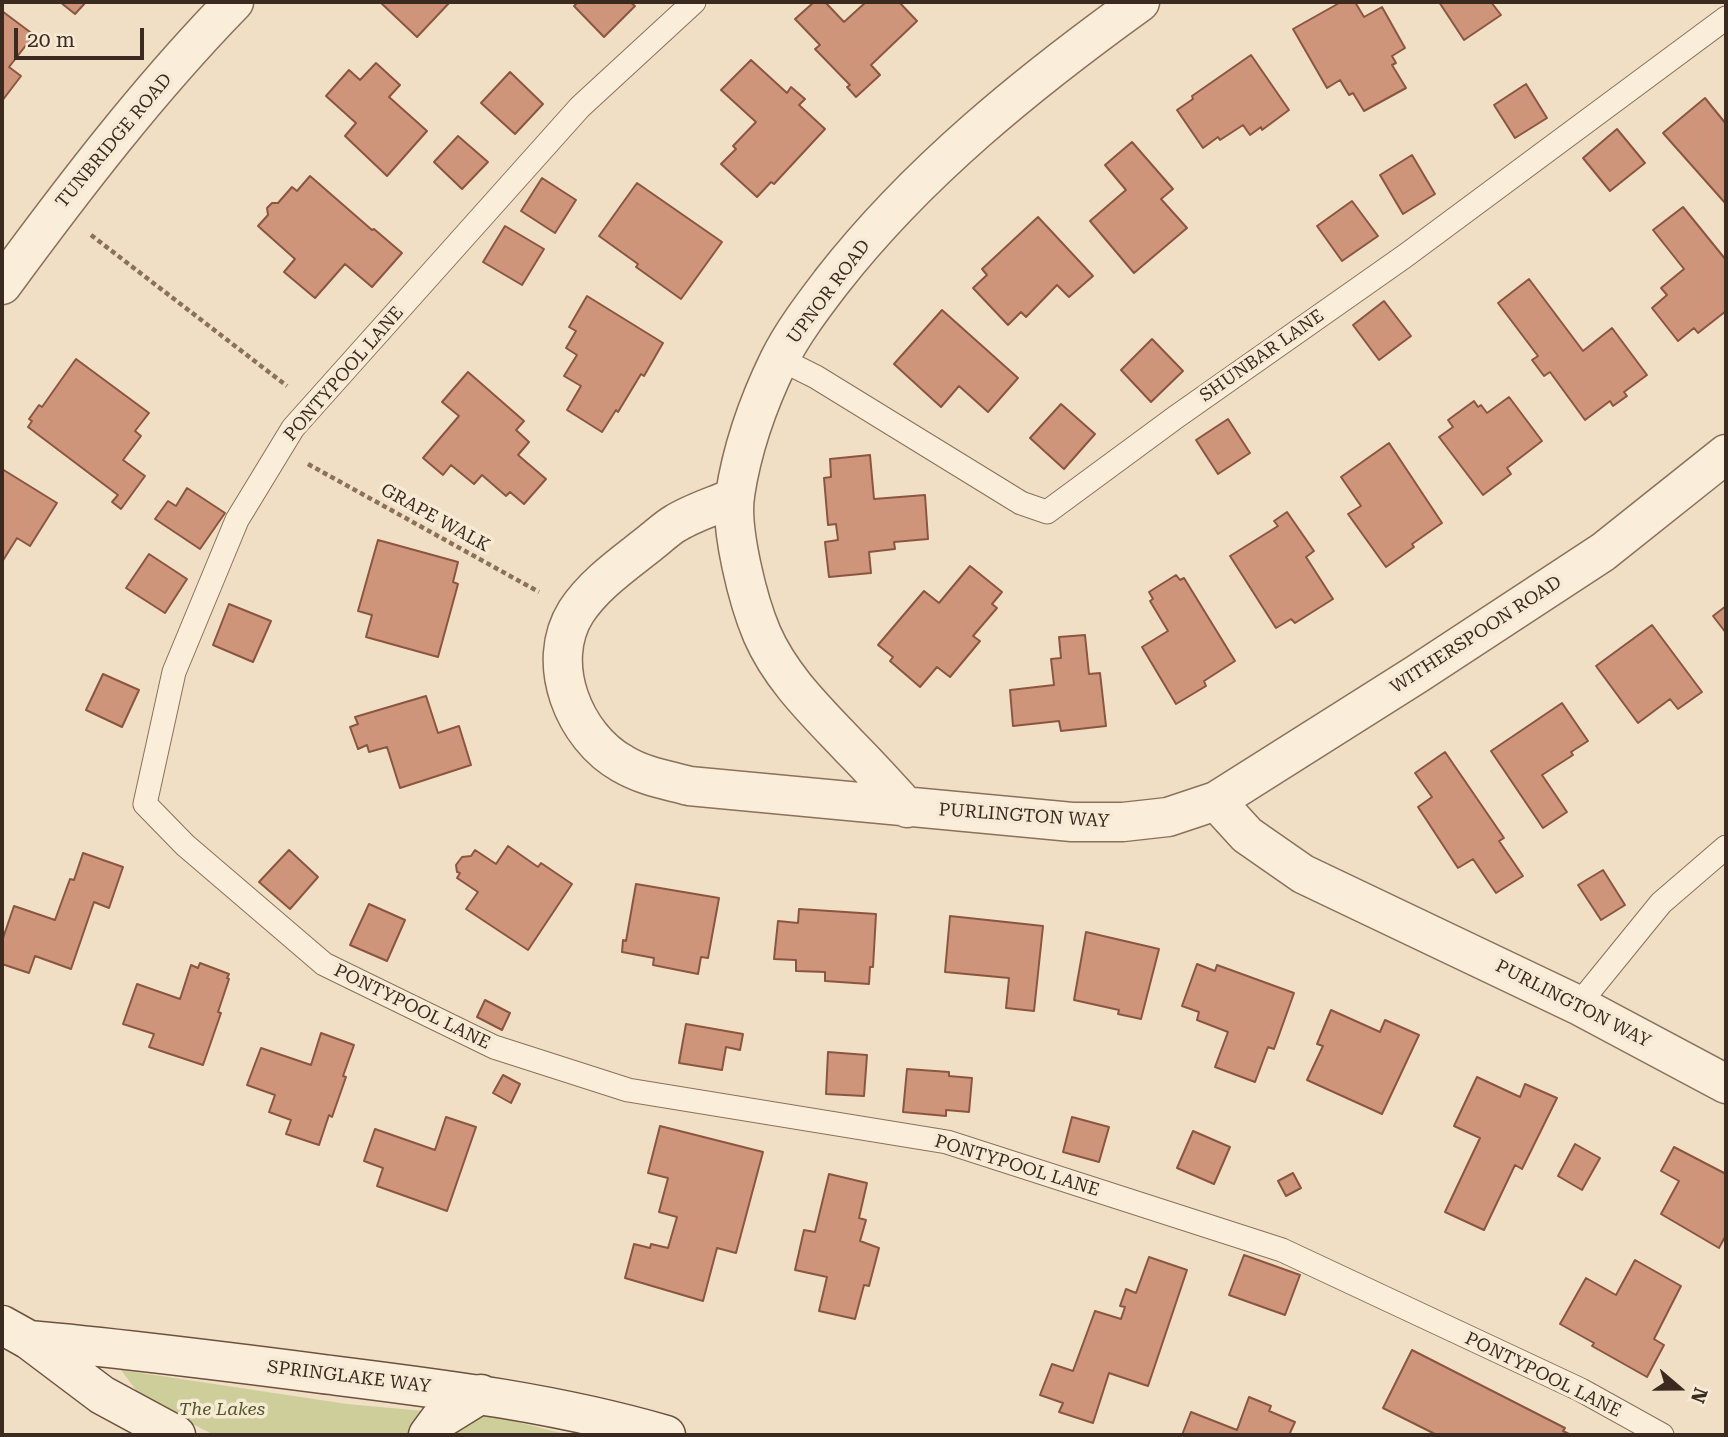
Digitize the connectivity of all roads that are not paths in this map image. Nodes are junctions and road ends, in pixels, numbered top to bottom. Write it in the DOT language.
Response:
graph roads {
  1 [pos="234,2"];
  2 [pos="694,2"];
  3 [pos="1140,2"];
  4 [pos="1726,18"];
  5 [pos="2,285"];
  6 [pos="780,359"];
  7 [pos="1726,454"];
  8 [pos="735,497"];
  9 [pos="1216,802"];
  10 [pos="907,807"];
  11 [pos="1726,847"];
  12 [pos="1578,1005"];
  13 [pos="1726,1084"];
  14 [pos="15,1333"];
  15 [pos="481,1394"];
  16 [pos="176,1435"];
  17 [pos="428,1435"];
  18 [pos="666,1435"];
  19 [pos="1662,1435"];
  1 -- 5 [label="street, TUNBRIDGE ROAD"];
  2 -- 19 [label="lane, PONTYPOOL LANE"];
  3 -- 6 [label="street, UPNOR ROAD"];
  4 -- 6 [label="lane, SHUNBAR LANE"];
  6 -- 8 [label="street, UPNOR ROAD"];
  7 -- 9 [label="street, WITHERSPOON ROAD"];
  8 -- 10 [label="street, UPNOR ROAD"];
  8 -- 10 [label="street, PURLINGTON WAY"];
  9 -- 10 [label="street, PURLINGTON WAY"];
  9 -- 12 [label="street, PURLINGTON WAY"];
  11 -- 12 [label="lane"];
  12 -- 13 [label="street, PURLINGTON WAY"];
  14 -- 15 [label="street, SPRINGLAKE WAY"];
  14 -- 16 [label="street, SPRINGLAKE WAY"];
  15 -- 17 [label="street"];
  15 -- 18 [label="street, SPRINGLAKE WAY"];
}
